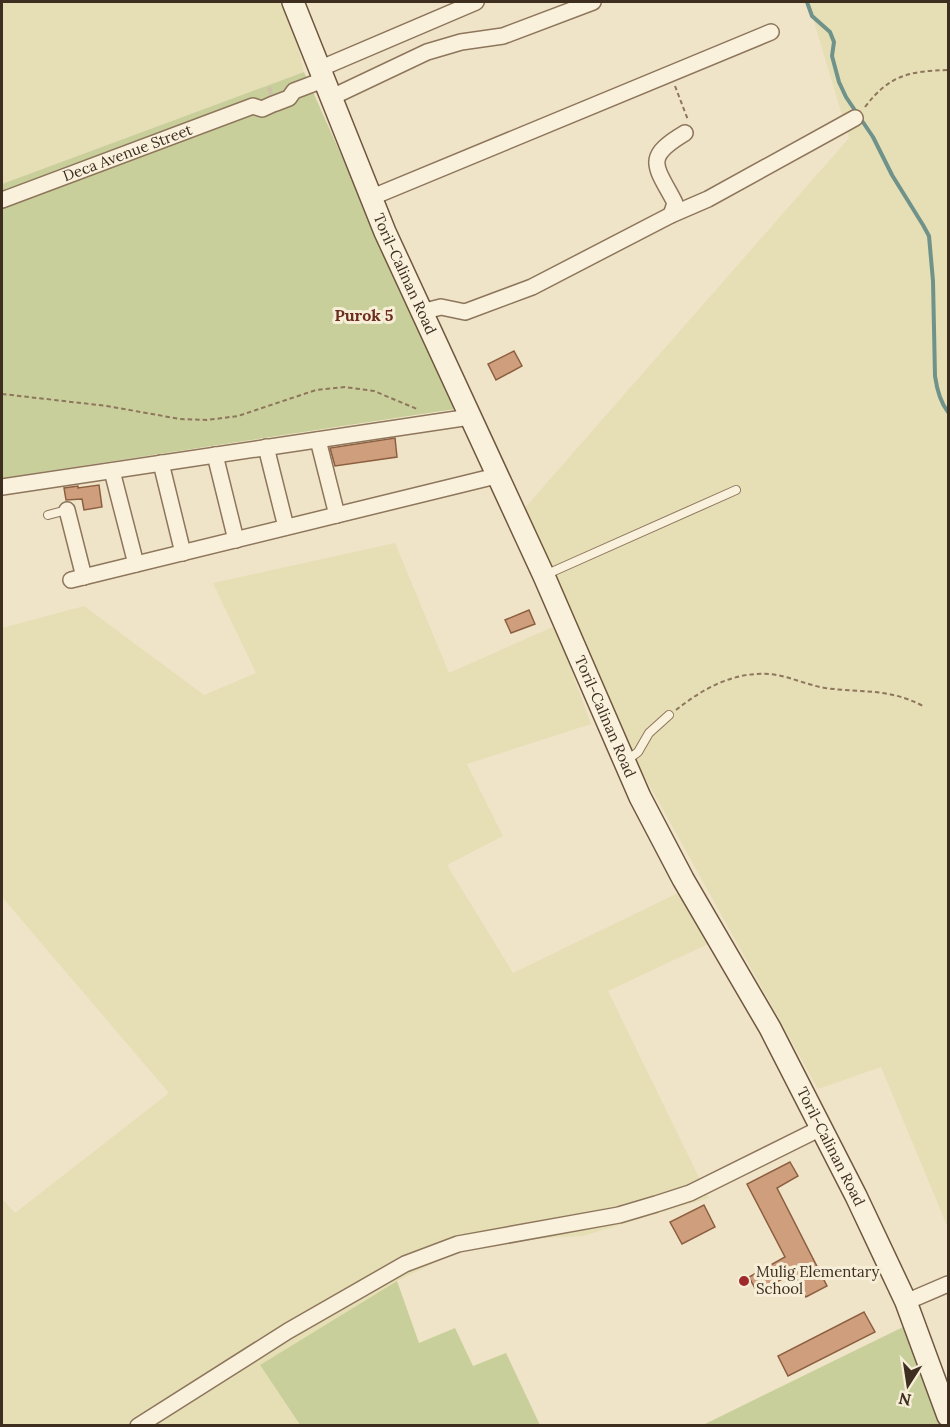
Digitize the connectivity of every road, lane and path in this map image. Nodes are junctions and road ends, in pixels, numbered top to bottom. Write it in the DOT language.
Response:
graph roads {
  1 [pos="293,2"];
  2 [pos="476,2"];
  3 [pos="593,2"];
  4 [pos="771,32"];
  5 [pos="948,70"];
  6 [pos="669,74"];
  7 [pos="324,82"];
  8 [pos="855,118"];
  9 [pos="685,133"];
  10 [pos="370,198"];
  11 [pos="2,200"];
  12 [pos="671,215"];
  13 [pos="421,312"];
  14 [pos="2,394"];
  15 [pos="470,417"];
  16 [pos="441,421"];
  17 [pos="318,440"];
  18 [pos="266,447"];
  19 [pos="215,455"];
  20 [pos="161,463"];
  21 [pos="112,471"];
  22 [pos="496,476"];
  23 [pos="2,487"];
  24 [pos="736,490"];
  25 [pos="67,510"];
  26 [pos="48,515"];
  27 [pos="337,515"];
  28 [pos="286,527"];
  29 [pos="236,540"];
  30 [pos="183,553"];
  31 [pos="136,564"];
  32 [pos="544,576"];
  33 [pos="923,706"];
  34 [pos="669,715"];
  35 [pos="624,762"];
  36 [pos="821,1128"];
  37 [pos="948,1284"];
  38 [pos="906,1302"];
  39 [pos="948,1416"];
  40 [pos="138,1425"];
  1 -- 7 [label="main road, Toril-Calinan Road"];
  2 -- 7 [label="street"];
  3 -- 7 [label="street"];
  4 -- 6 [label="street"];
  5 -- 8 [label="path"];
  6 -- 9 [label="path"];
  6 -- 10 [label="street"];
  7 -- 10 [label="main road, Toril-Calinan Road"];
  7 -- 11 [label="street, Deca Avenue Street"];
  8 -- 12 [label="street"];
  9 -- 12 [label="street"];
  10 -- 13 [label="main road, Toril-Calinan Road"];
  12 -- 13 [label="street"];
  13 -- 15 [label="main road, Toril-Calinan Road"];
  14 -- 16 [label="path"];
  15 -- 16 [label="street"];
  15 -- 22 [label="main road, Toril-Calinan Road"];
  16 -- 17 [label="street"];
  17 -- 18 [label="street"];
  17 -- 27 [label="street"];
  18 -- 19 [label="street"];
  18 -- 28 [label="street"];
  19 -- 20 [label="street"];
  19 -- 29 [label="street"];
  20 -- 21 [label="street"];
  20 -- 30 [label="street"];
  21 -- 23 [label="street"];
  21 -- 31 [label="street"];
  22 -- 27 [label="street"];
  22 -- 32 [label="main road, Toril-Calinan Road"];
  24 -- 32 [label="lane"];
  25 -- 26 [label="lane"];
  25 -- 31 [label="street"];
  27 -- 28 [label="street"];
  28 -- 29 [label="street"];
  29 -- 30 [label="street"];
  30 -- 31 [label="street"];
  32 -- 35 [label="main road, Toril-Calinan Road"];
  33 -- 34 [label="path"];
  34 -- 35 [label="lane"];
  35 -- 36 [label="main road, Toril-Calinan Road"];
  36 -- 38 [label="main road, Toril-Calinan Road"];
  36 -- 40 [label="street"];
  37 -- 38 [label="street"];
  38 -- 39 [label="main road, Toril-Calinan Road"];
}
